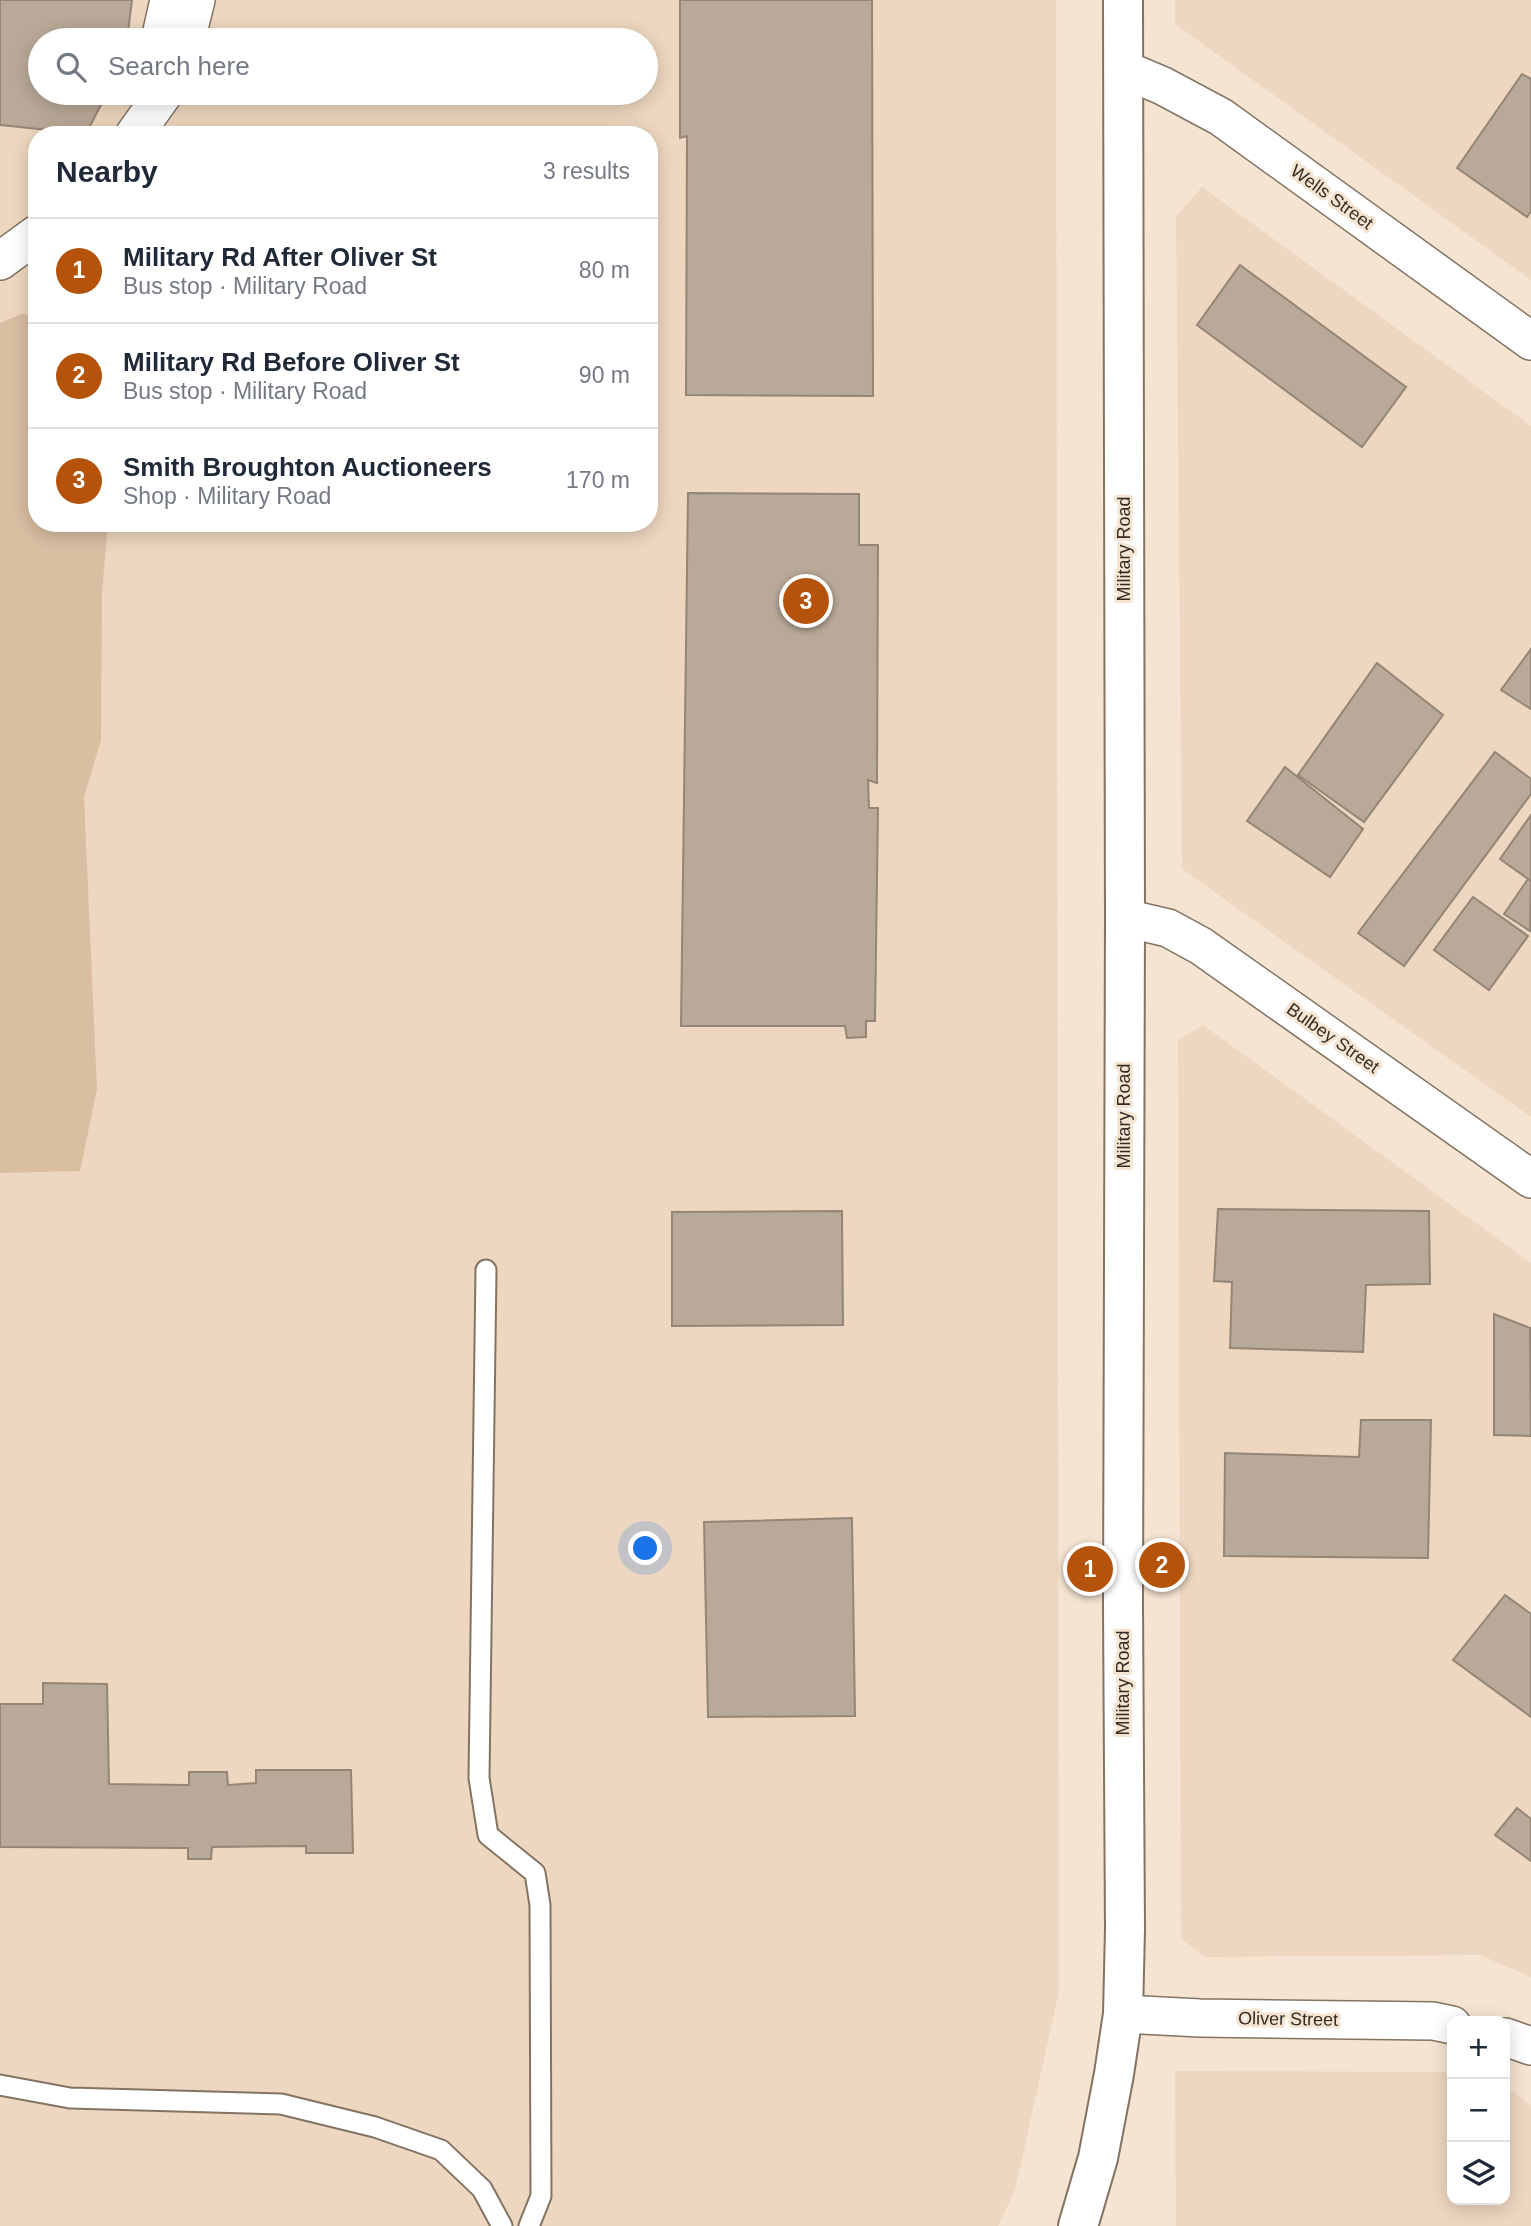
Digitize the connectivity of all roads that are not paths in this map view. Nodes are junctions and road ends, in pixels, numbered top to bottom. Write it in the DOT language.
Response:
graph roads {
  1 [pos="169,0"];
  2 [pos="196,0"];
  3 [pos="1122,0"];
  4 [pos="163,28"];
  5 [pos="189,28"];
  6 [pos="1123,69"];
  7 [pos="142,105"];
  8 [pos="155,105"];
  9 [pos="136,126"];
  10 [pos="140,126"];
  11 [pos="28,241"];
  12 [pos="0,261"];
  13 [pos="1531,341"];
  14 [pos="1125,918"];
  15 [pos="1531,1179"];
  16 [pos="486,1270"];
  17 [pos="1123,2014"];
  18 [pos="1447,2024"];
  19 [pos="1510,2039"];
  20 [pos="1531,2046"];
  21 [pos="0,2085"];
  22 [pos="502,2226"];
  23 [pos="529,2226"];
  24 [pos="1078,2226"];
  1 -- 4 [label="street"];
  2 -- 5 [label="street"];
  3 -- 6 [label="main road, Military Road"];
  6 -- 13 [label="street, Wells Street"];
  6 -- 14 [label="main road, Military Road"];
  7 -- 9 [label="street"];
  8 -- 10 [label="street"];
  11 -- 12 [label="street"];
  14 -- 15 [label="street, Bulbey Street"];
  14 -- 17 [label="main road, Military Road"];
  16 -- 23 [label="lane"];
  17 -- 18 [label="street, Oliver Street"];
  17 -- 24 [label="main road, Military Road"];
  19 -- 20 [label="street"];
  21 -- 22 [label="lane"];
}
